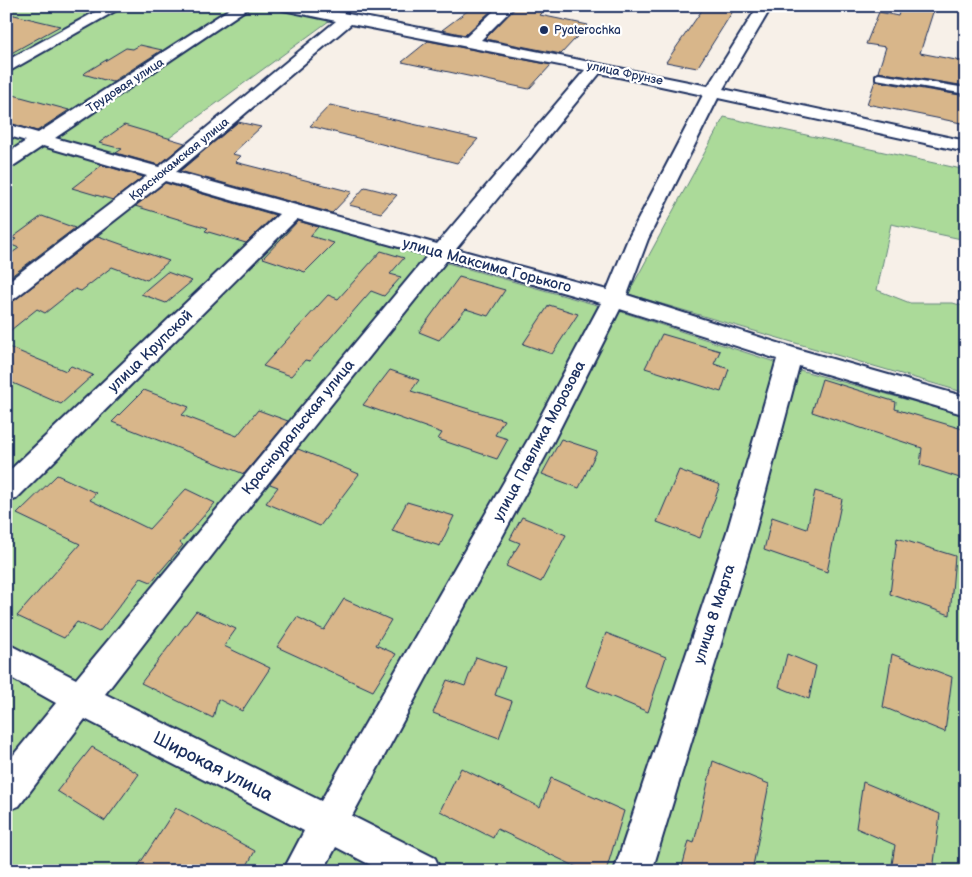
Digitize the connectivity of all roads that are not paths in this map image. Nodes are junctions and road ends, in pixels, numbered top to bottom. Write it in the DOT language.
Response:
graph roads {
  1 [pos="117,6"];
  2 [pos="244,6"];
  3 [pos="283,6"];
  4 [pos="508,6"];
  5 [pos="765,6"];
  6 [pos="361,17"];
  7 [pos="470,43"];
  8 [pos="596,67"];
  9 [pos="6,68"];
  10 [pos="879,77"];
  11 [pos="966,91"];
  12 [pos="712,92"];
  13 [pos="6,129"];
  14 [pos="41,140"];
  15 [pos="966,147"];
  16 [pos="6,162"];
  17 [pos="162,174"];
  18 [pos="294,212"];
  19 [pos="441,252"];
  20 [pos="6,294"];
  21 [pos="614,299"];
  22 [pos="790,355"];
  23 [pos="966,406"];
  24 [pos="6,491"];
  25 [pos="6,658"];
  26 [pos="80,699"];
  27 [pos="6,793"];
  28 [pos="329,824"];
  29 [pos="302,871"];
  30 [pos="422,871"];
  31 [pos="632,871"];
  1 -- 9 [label="street"];
  2 -- 14 [label="street, Трудовая улица"];
  3 -- 6 [label="street, улица Фрунзе"];
  4 -- 7 [label="street"];
  5 -- 12 [label="street, улица Павлика Морозова"];
  6 -- 7 [label="street, улица Фрунзе"];
  6 -- 17 [label="street, Краснокамская улица"];
  7 -- 8 [label="street, улица Фрунзе"];
  8 -- 12 [label="street, улица Фрунзе"];
  8 -- 19 [label="street, Красноуральская улица"];
  10 -- 11 [label="lane"];
  12 -- 15 [label="street, улица Фрунзе"];
  12 -- 21 [label="street, улица Павлика Морозова"];
  13 -- 14 [label="street, улица Максима Горького"];
  14 -- 16 [label="street, Трудовая улица"];
  14 -- 17 [label="street, улица Максима Горького"];
  17 -- 18 [label="street, улица Максима Горького"];
  17 -- 20 [label="street, Краснокамская улица"];
  18 -- 19 [label="street, улица Максима Горького"];
  18 -- 24 [label="street, улица Крупской"];
  19 -- 21 [label="street, улица Максима Горького"];
  19 -- 26 [label="street, Красноуральская улица"];
  21 -- 22 [label="street, улица Максима Горького"];
  21 -- 28 [label="street, улица Павлика Морозова"];
  22 -- 23 [label="street, улица Максима Горького"];
  22 -- 31 [label="street, улица 8 Марта"];
  25 -- 26 [label="street, Широкая улица"];
  26 -- 27 [label="street, Красноуральская улица"];
  26 -- 28 [label="street, Широкая улица"];
  28 -- 29 [label="street, улица Павлика Морозова"];
  28 -- 30 [label="street, Широкая улица"];
}
